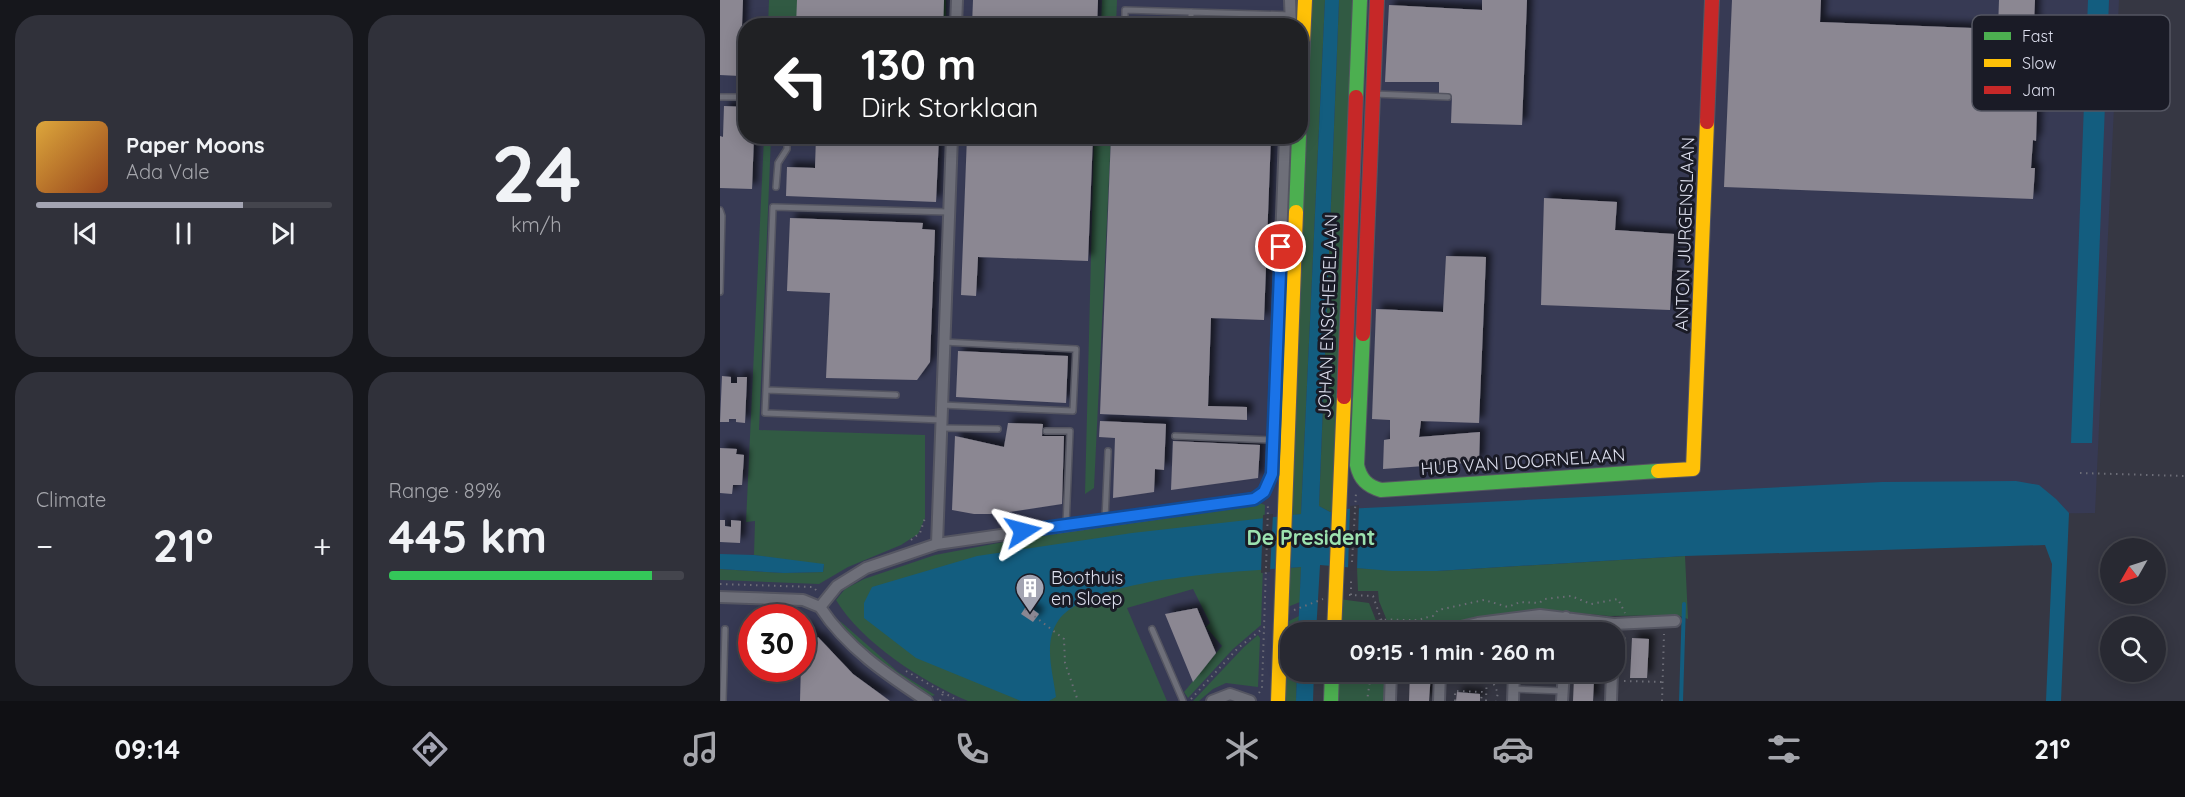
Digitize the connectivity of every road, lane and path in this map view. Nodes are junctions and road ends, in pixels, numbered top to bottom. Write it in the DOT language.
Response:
graph roads {
  1 [pos="957,0"];
  2 [pos="1290,0"];
  3 [pos="1305,0"];
  4 [pos="1360,0"];
  5 [pos="1377,0"];
  6 [pos="1712,0"];
  7 [pos="1191,12"];
  8 [pos="956,18"];
  9 [pos="1125,18"];
  10 [pos="1191,18"];
  11 [pos="1266,18"];
  12 [pos="1291,18"];
  13 [pos="1304,18"];
  14 [pos="1373,94"];
  15 [pos="720,97"];
  16 [pos="738,97"];
  17 [pos="1448,97"];
  18 [pos="787,144"];
  19 [pos="952,144"];
  20 [pos="1285,144"];
  21 [pos="1299,144"];
  22 [pos="776,187"];
  23 [pos="720,210"];
  24 [pos="949,212"];
  25 [pos="720,292"];
  26 [pos="944,342"];
  27 [pos="766,390"];
  28 [pos="896,395"];
  29 [pos="942,405"];
  30 [pos="941,424"];
  31 [pos="998,429"];
  32 [pos="1046,430"];
  33 [pos="1175,436"];
  34 [pos="1273,440"];
  35 [pos="1108,451"];
  36 [pos="1693,469"];
  37 [pos="2080,472"];
  38 [pos="2185,476"];
  39 [pos="1355,500"];
  40 [pos="1268,508"];
  41 [pos="925,519"];
  42 [pos="1105,519"];
  43 [pos="1066,525"];
  44 [pos="937,544"];
  45 [pos="904,545"];
  46 [pos="1352,567"];
  47 [pos="1351,579"];
  48 [pos="823,584"];
  49 [pos="816,590"];
  50 [pos="1334,595"];
  51 [pos="1351,595"];
  52 [pos="720,597"];
  53 [pos="820,607"];
  54 [pos="1025,609"];
  55 [pos="1293,610"];
  56 [pos="1433,616"];
  57 [pos="1566,617"];
  58 [pos="1381,620"];
  59 [pos="1516,620"];
  60 [pos="1334,622"];
  61 [pos="1373,622"];
  62 [pos="1491,622"];
  63 [pos="1566,622"];
  64 [pos="1588,622"];
  65 [pos="1670,622"];
  66 [pos="1265,627"];
  67 [pos="1625,627"];
  68 [pos="725,629"];
  69 [pos="1152,629"];
  70 [pos="905,671"];
  71 [pos="1332,682"];
  72 [pos="1370,682"];
  73 [pos="1391,682"];
  74 [pos="1440,682"];
  75 [pos="1487,682"];
  76 [pos="1494,682"];
  77 [pos="1513,682"];
  78 [pos="1612,682"];
  79 [pos="1663,682"];
  80 [pos="1513,689"];
  81 [pos="1622,690"];
  82 [pos="943,693"];
  83 [pos="1563,696"];
  84 [pos="1254,698"];
  85 [pos="723,701"];
  86 [pos="927,701"];
  87 [pos="940,701"];
  88 [pos="958,701"];
  89 [pos="1078,701"];
  90 [pos="1183,701"];
  91 [pos="1189,701"];
  92 [pos="1212,701"];
  93 [pos="1278,701"];
  94 [pos="1331,701"];
  95 [pos="1367,701"];
  96 [pos="1390,701"];
  97 [pos="1439,701"];
  98 [pos="1455,701"];
  99 [pos="1482,701"];
  100 [pos="1486,701"];
  101 [pos="1496,701"];
  102 [pos="1513,701"];
  103 [pos="1611,701"];
  104 [pos="1662,701"];
  1 -- 8 [label="street"];
  2 -- 12 [label="street"];
  3 -- 13 [label="street"];
  4 -- 50 [label="street, JOHAN ENSCHEDELAAN"];
  5 -- 14 [label="street"];
  6 -- 36 [label="street, ANTON JURGENSLAAN"];
  7 -- 9 [label="lane"];
  7 -- 10 [label="lane"];
  7 -- 11 [label="lane"];
  14 -- 17 [label="lane"];
  14 -- 36 [label="street, HUB VAN DOORNELAAN"];
  15 -- 16 [label="lane"];
  18 -- 22 [label="lane"];
  19 -- 24 [label="street"];
  20 -- 34 [label="street"];
  21 -- 93 [label="street, JOHAN ENSCHEDELAAN"];
  23 -- 25 [label="lane"];
  24 -- 26 [label="street"];
  24 -- 27 [label="lane"];
  26 -- 29 [label="street"];
  26 -- 29 [label="lane"];
  27 -- 28 [label="lane"];
  27 -- 30 [label="lane"];
  29 -- 30 [label="street"];
  30 -- 31 [label="lane"];
  30 -- 44 [label="street"];
  32 -- 43 [label="lane"];
  33 -- 34 [label="lane"];
  34 -- 42 [label="street"];
  35 -- 42 [label="lane"];
  37 -- 38 [label="path"];
  39 -- 46 [label="path"];
  40 -- 66 [label="path"];
  41 -- 45 [label="path"];
  42 -- 43 [label="street"];
  43 -- 44 [label="street"];
  44 -- 53 [label="street"];
  47 -- 51 [label="path"];
  48 -- 49 [label="path"];
  50 -- 51 [label="path"];
  50 -- 55 [label="path"];
  50 -- 60 [label="street, JOHAN ENSCHEDELAAN"];
  51 -- 58 [label="path"];
  52 -- 53 [label="street"];
  53 -- 86 [label="street"];
  54 -- 89 [label="path"];
  56 -- 58 [label="path"];
  57 -- 59 [label="street"];
  57 -- 63 [label="street"];
  57 -- 64 [label="street"];
  58 -- 61 [label="path"];
  59 -- 62 [label="street"];
  65 -- 67 [label="street"];
  65 -- 79 [label="path"];
  66 -- 84 [label="path"];
  66 -- 91 [label="path"];
  68 -- 85 [label="lane"];
  69 -- 90 [label="lane"];
  70 -- 82 [label="path"];
  71 -- 94 [label="street"];
  72 -- 95 [label="path"];
  73 -- 96 [label="street"];
  74 -- 97 [label="street"];
  75 -- 100 [label="path"];
  76 -- 101 [label="path"];
  77 -- 80 [label="street"];
  78 -- 103 [label="street"];
  79 -- 81 [label="path"];
  79 -- 104 [label="path"];
  80 -- 83 [label="lane"];
  80 -- 102 [label="street"];
  82 -- 87 [label="path"];
  82 -- 88 [label="path"];
  84 -- 92 [label="street"];
  98 -- 99 [label="path"];
}
